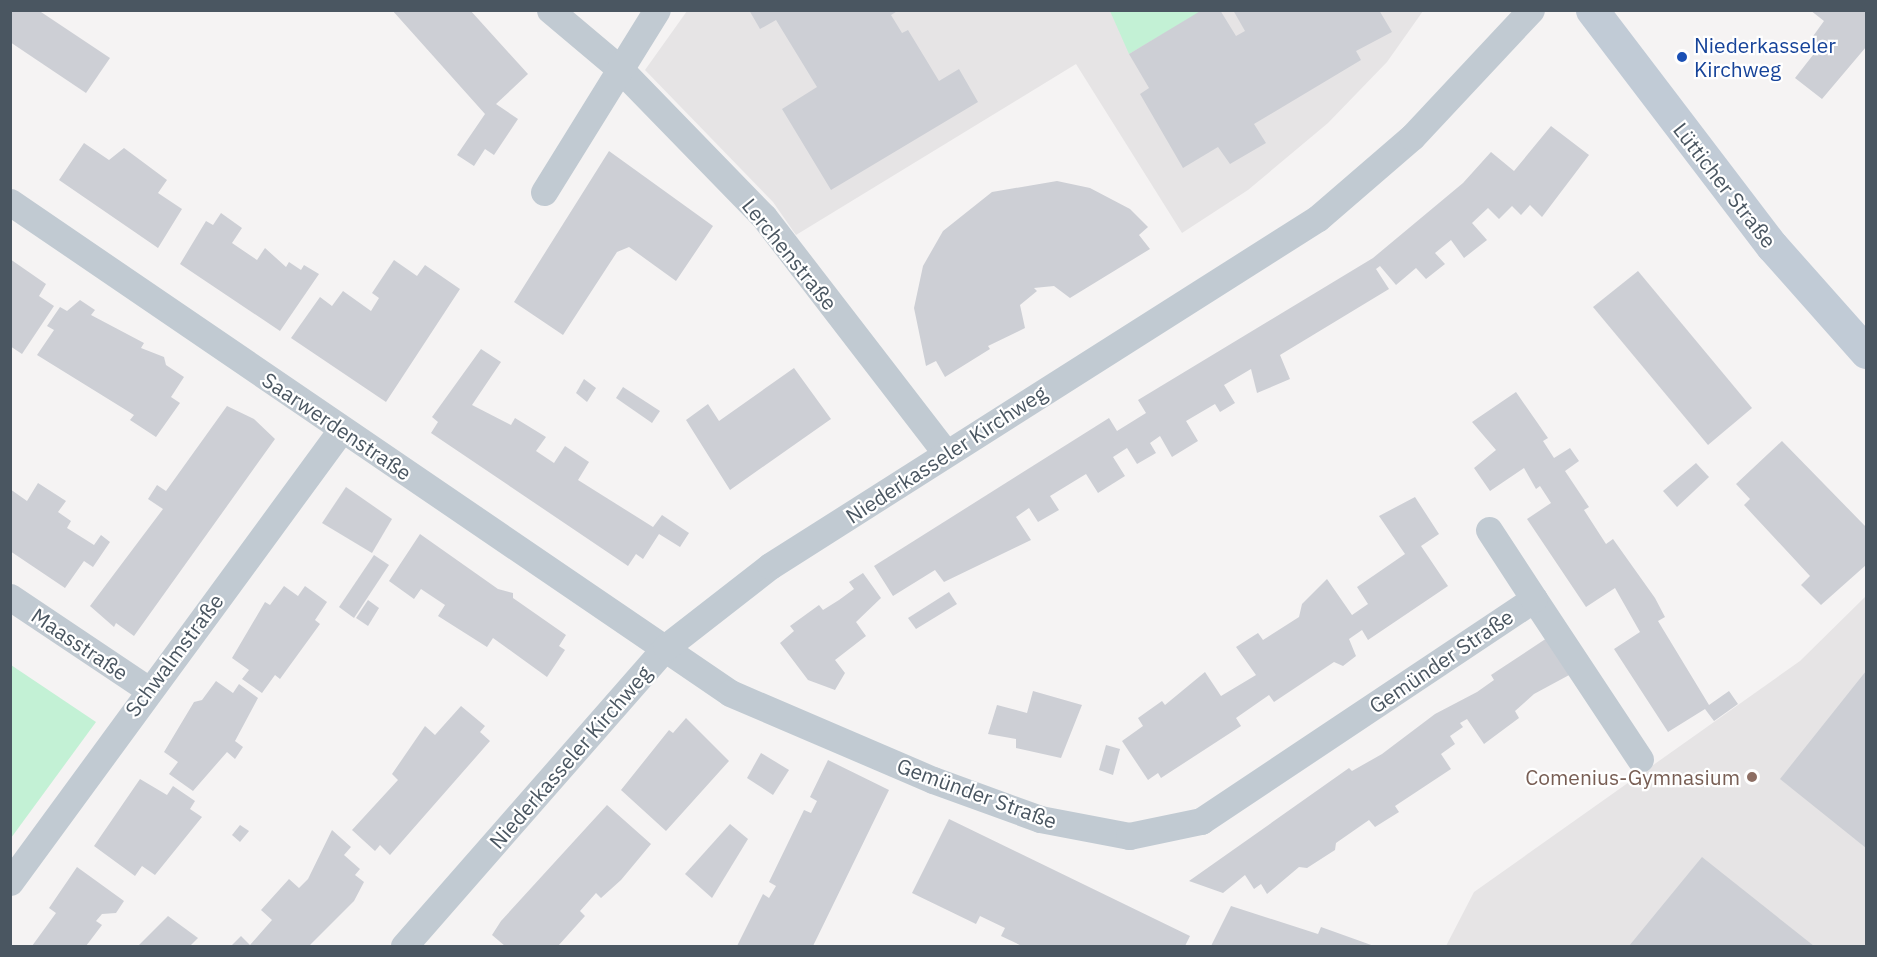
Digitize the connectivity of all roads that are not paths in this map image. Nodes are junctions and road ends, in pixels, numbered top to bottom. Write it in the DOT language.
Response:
graph roads {
  1 [pos="550,10"];
  2 [pos="657,10"];
  3 [pos="1531,10"];
  4 [pos="1592,10"];
  5 [pos="620,69"];
  6 [pos="544,192"];
  7 [pos="10,202"];
  8 [pos="1866,352"];
  9 [pos="341,430"];
  10 [pos="945,452"];
  11 [pos="1489,530"];
  12 [pos="10,597"];
  13 [pos="1534,599"];
  14 [pos="666,647"];
  15 [pos="149,690"];
  16 [pos="1640,759"];
  17 [pos="10,882"];
  18 [pos="404,946"];
  1 -- 5 [label="street, Lerchenstraße"];
  2 -- 5 [label="street"];
  3 -- 10 [label="street, Niederkasseler Kirchweg"];
  4 -- 8 [label="main road, Lütticher Straße"];
  5 -- 6 [label="street"];
  5 -- 10 [label="street, Lerchenstraße"];
  7 -- 9 [label="street, Saarwerdenstraße"];
  9 -- 14 [label="street, Saarwerdenstraße"];
  9 -- 15 [label="street, Schwalmstraße"];
  10 -- 14 [label="street, Niederkasseler Kirchweg"];
  11 -- 13 [label="street, Gemünder Straße"];
  12 -- 15 [label="street, Maasstraße"];
  13 -- 14 [label="street, Gemünder Straße"];
  13 -- 16 [label="street, Gemünder Straße"];
  14 -- 18 [label="street, Niederkasseler Kirchweg"];
  15 -- 17 [label="street, Schwalmstraße"];
}
